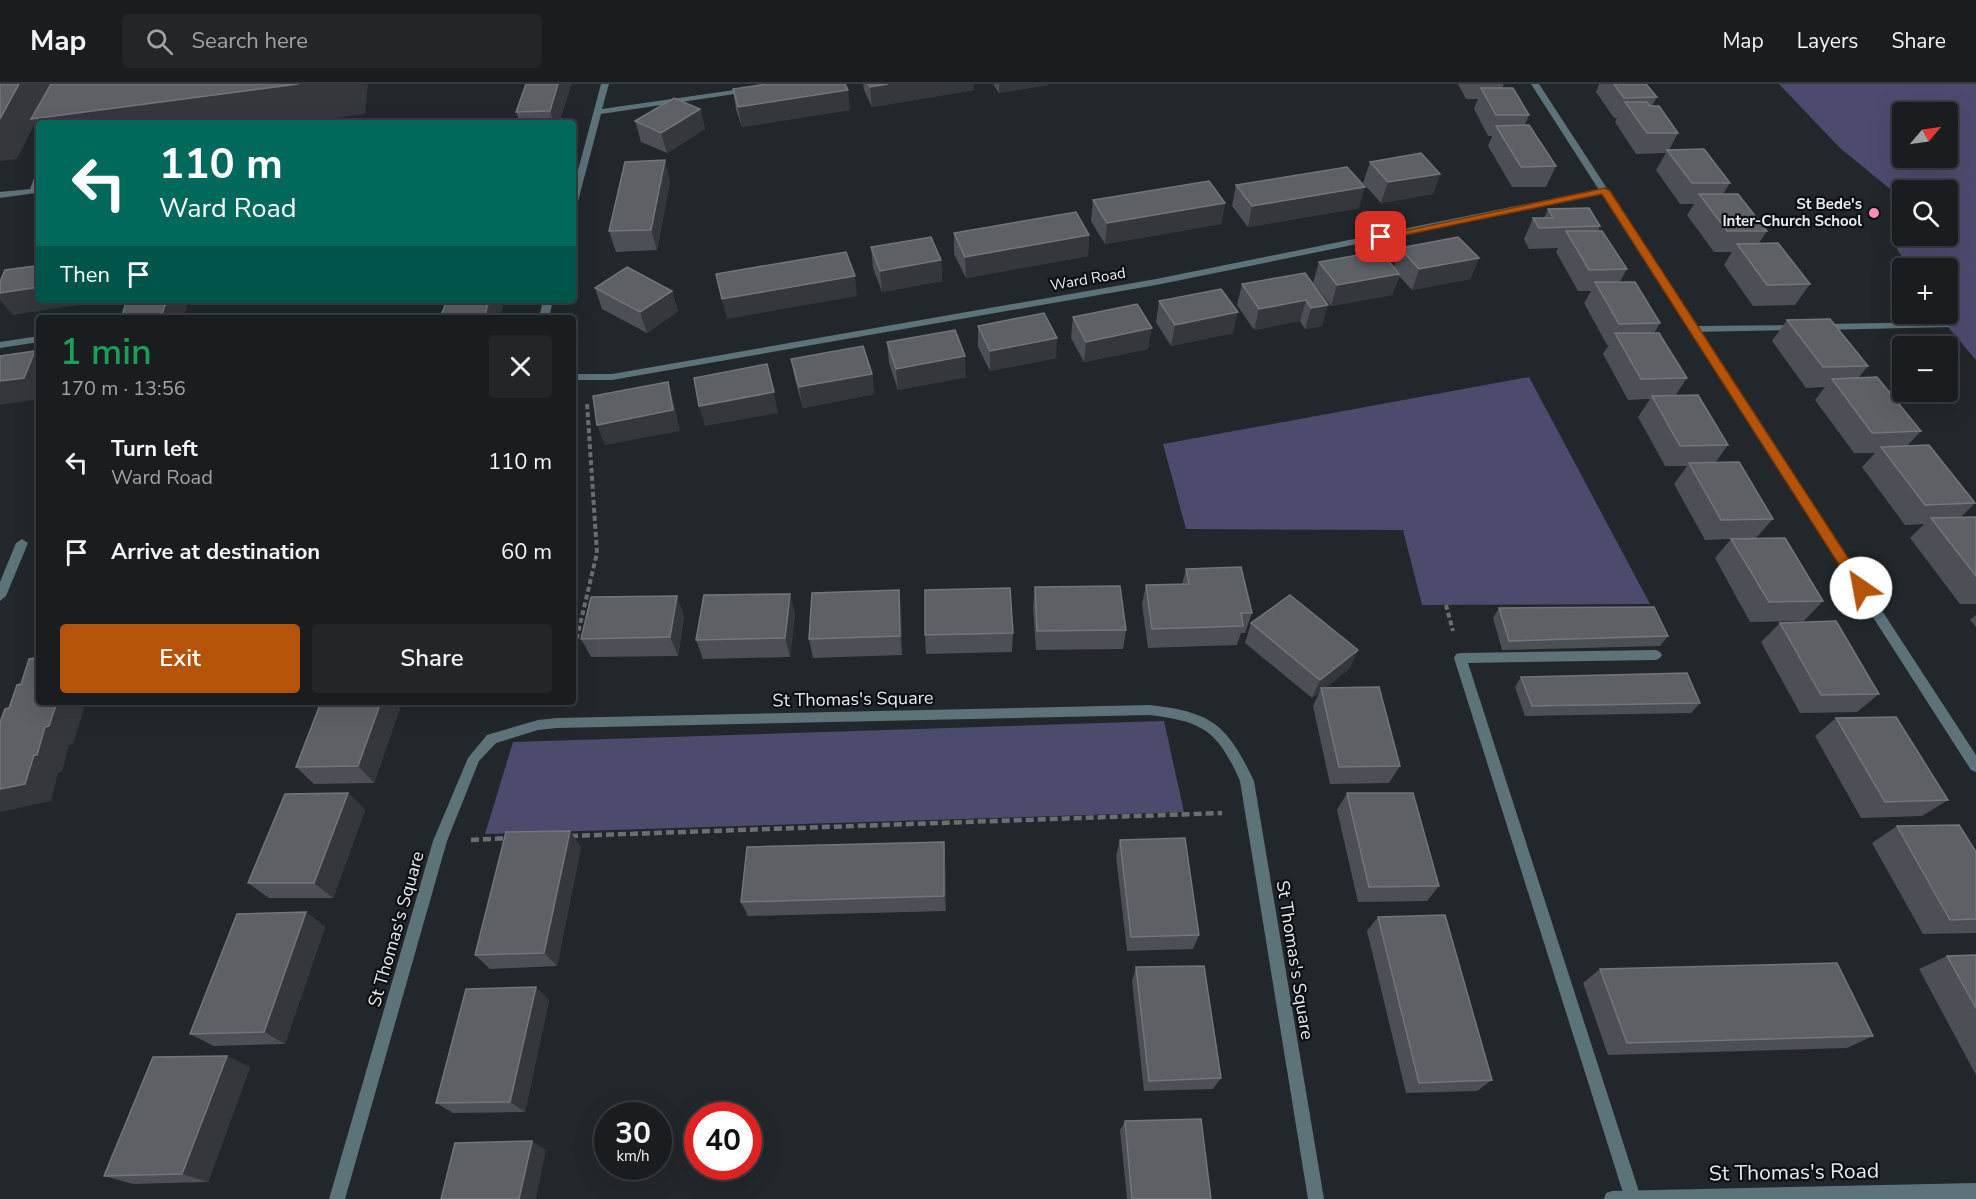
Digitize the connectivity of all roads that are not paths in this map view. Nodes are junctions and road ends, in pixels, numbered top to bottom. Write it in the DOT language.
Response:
graph roads {
  1 [pos="605,84"];
  2 [pos="1535,84"];
  3 [pos="761,88"];
  4 [pos="597,112"];
  5 [pos="36,191"];
  6 [pos="1605,191"];
  7 [pos="576,193"];
  8 [pos="0,195"];
  9 [pos="1946,325"];
  10 [pos="1694,329"];
  11 [pos="36,339"];
  12 [pos="0,345"];
  13 [pos="576,378"];
  14 [pos="22,543"];
  15 [pos="0,596"];
  16 [pos="1656,655"];
  17 [pos="1976,766"];
  18 [pos="1976,1191"];
  19 [pos="1633,1198"];
  20 [pos="337,1199"];
  21 [pos="1316,1199"];
  22 [pos="1612,1199"];
  1 -- 4 [label="street"];
  2 -- 6 [label="street"];
  3 -- 4 [label="street"];
  4 -- 7 [label="street"];
  5 -- 8 [label="street"];
  6 -- 10 [label="street"];
  6 -- 13 [label="street, Ward Road"];
  9 -- 10 [label="street"];
  10 -- 17 [label="street"];
  11 -- 12 [label="street"];
  14 -- 15 [label="street"];
  16 -- 19 [label="street"];
  18 -- 19 [label="street, St Thomas's Road"];
  19 -- 22 [label="street, St Thomas's Road"];
  20 -- 21 [label="street, St Thomas's Square"];
}
